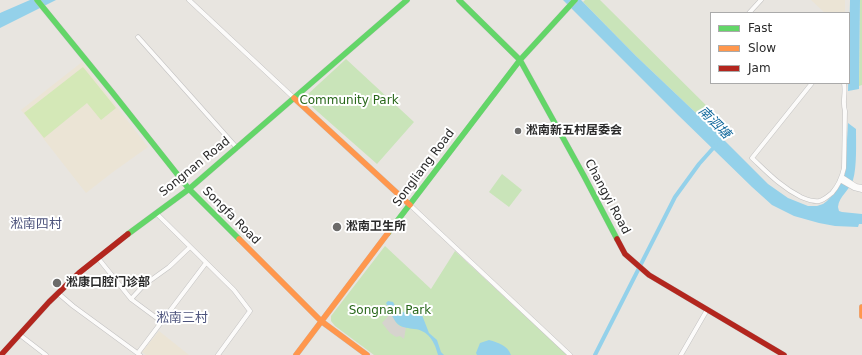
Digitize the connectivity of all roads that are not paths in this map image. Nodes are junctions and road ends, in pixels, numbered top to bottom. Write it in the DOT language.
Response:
graph roads {
  1 [pos="37,0"];
  2 [pos="189,0"];
  3 [pos="407,0"];
  4 [pos="459,0"];
  5 [pos="575,0"];
  6 [pos="761,0"];
  7 [pos="750,12"];
  8 [pos="138,37"];
  9 [pos="520,60"];
  10 [pos="811,84"];
  11 [pos="844,84"];
  12 [pos="294,98"];
  13 [pos="237,148"];
  14 [pos="843,179"];
  15 [pos="855,187"];
  16 [pos="862,187"];
  17 [pos="189,189"];
  18 [pos="862,190"];
  19 [pos="410,205"];
  20 [pos="156,213"];
  21 [pos="190,247"];
  22 [pos="98,258"];
  23 [pos="206,263"];
  24 [pos="59,294"];
  25 [pos="131,298"];
  26 [pos="862,307"];
  27 [pos="707,310"];
  28 [pos="862,316"];
  29 [pos="321,321"];
  30 [pos="162,322"];
  31 [pos="20,335"];
  32 [pos="139,354"];
  33 [pos="1,355"];
  34 [pos="46,355"];
  35 [pos="218,355"];
  36 [pos="296,355"];
  37 [pos="368,355"];
  38 [pos="570,355"];
  39 [pos="681,355"];
  40 [pos="784,355"];
  1 -- 17 [label="street, Songfa Road"];
  2 -- 12 [label="street"];
  3 -- 12 [label="street, Songnan Road"];
  4 -- 9 [label="street, Changyi Road"];
  5 -- 9 [label="street, Songliang Road"];
  6 -- 7 [label="street"];
  8 -- 13 [label="street"];
  9 -- 19 [label="street, Songliang Road"];
  9 -- 27 [label="street, Changyi Road"];
  10 -- 14 [label="street"];
  11 -- 14 [label="street"];
  12 -- 13 [label="street, Songnan Road"];
  12 -- 19 [label="street"];
  13 -- 17 [label="street, Songnan Road"];
  14 -- 15 [label="street"];
  15 -- 16 [label="street"];
  15 -- 18 [label="street"];
  17 -- 20 [label="street, Songnan Road"];
  17 -- 29 [label="street, Songfa Road"];
  19 -- 29 [label="street, Songliang Road"];
  19 -- 38 [label="street"];
  20 -- 21 [label="street"];
  20 -- 22 [label="street, Songnan Road"];
  21 -- 23 [label="street"];
  21 -- 25 [label="street"];
  22 -- 24 [label="street, Songnan Road"];
  22 -- 25 [label="street"];
  23 -- 30 [label="street"];
  23 -- 35 [label="street"];
  24 -- 31 [label="street, Songnan Road"];
  24 -- 32 [label="street"];
  25 -- 30 [label="street"];
  26 -- 28 [label="street"];
  27 -- 39 [label="street"];
  27 -- 40 [label="street, Changyi Road"];
  29 -- 36 [label="street, Songliang Road"];
  29 -- 37 [label="street, Songfa Road"];
  30 -- 32 [label="street"];
  31 -- 33 [label="street, Songnan Road"];
  31 -- 34 [label="street"];
}
